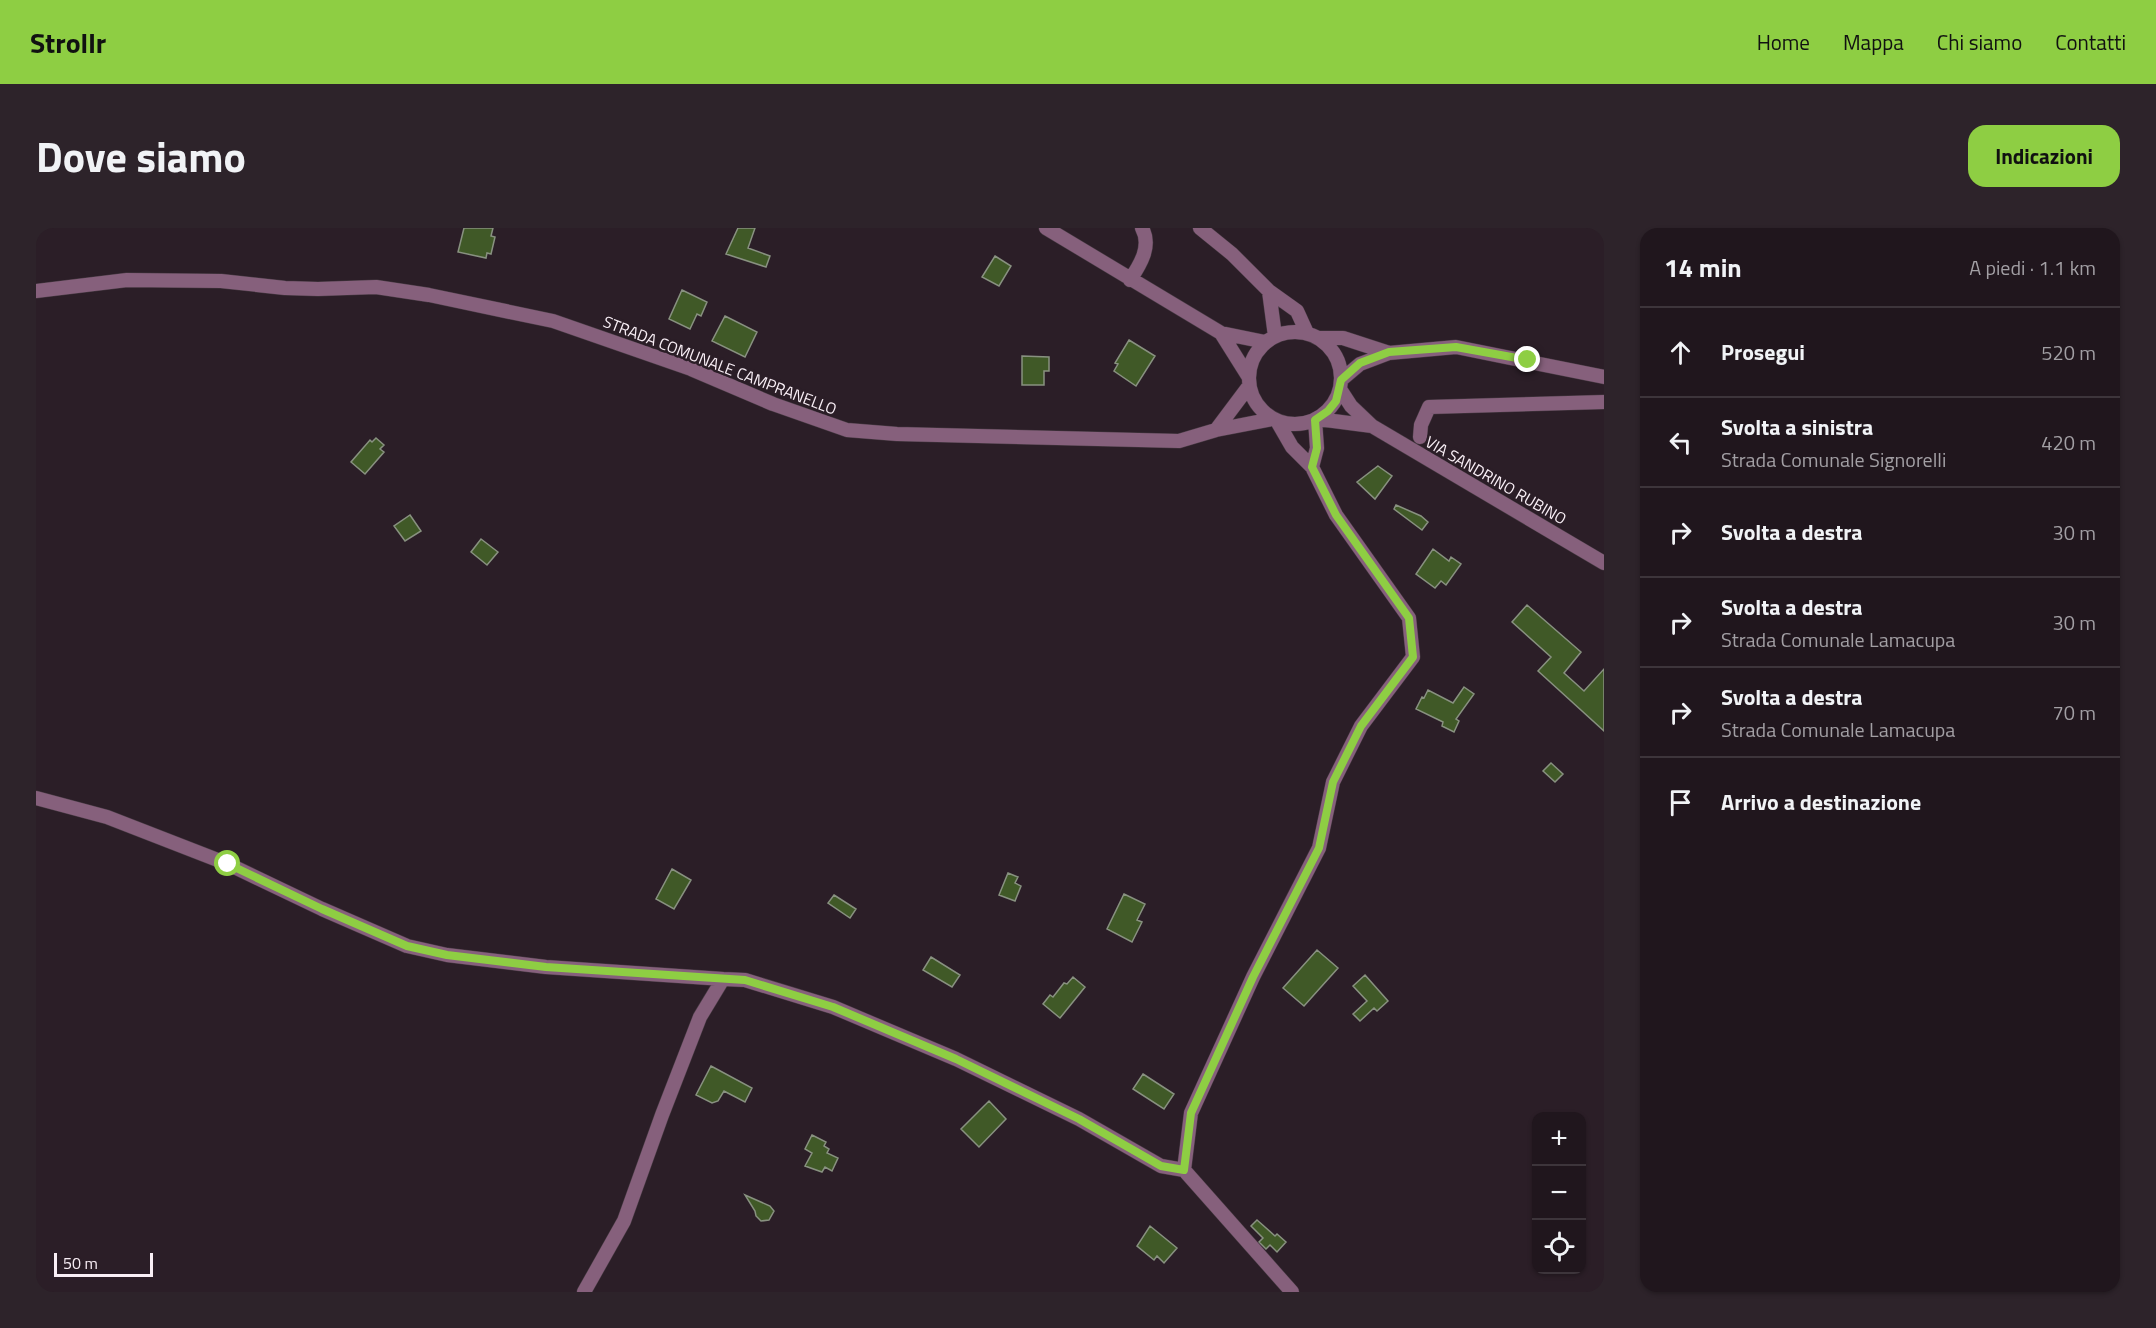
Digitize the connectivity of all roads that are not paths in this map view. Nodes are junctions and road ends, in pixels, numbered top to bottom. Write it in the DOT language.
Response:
graph roads {
  1 [pos="1046,228"];
  2 [pos="1142,228"];
  3 [pos="1200,228"];
  4 [pos="1130,280"];
  5 [pos="36,291"];
  6 [pos="1269,291"];
  7 [pos="1221,333"];
  8 [pos="1313,336"];
  9 [pos="1270,339"];
  10 [pos="1389,352"];
  11 [pos="1604,377"];
  12 [pos="1248,381"];
  13 [pos="1341,385"];
  14 [pos="1604,402"];
  15 [pos="1316,419"];
  16 [pos="1274,420"];
  17 [pos="1372,426"];
  18 [pos="1216,430"];
  19 [pos="1420,437"];
  20 [pos="1312,467"];
  21 [pos="1604,563"];
  22 [pos="36,798"];
  23 [pos="723,979"];
  24 [pos="1184,1170"];
  25 [pos="584,1292"];
  26 [pos="1292,1292"];
  1 -- 4 [label="street"];
  2 -- 4 [label="street"];
  3 -- 6 [label="street"];
  4 -- 7 [label="street"];
  5 -- 18 [label="street, STRADA COMUNALE CAMPRANELLO"];
  6 -- 8 [label="street"];
  6 -- 9 [label="street"];
  7 -- 9 [label="street"];
  7 -- 12 [label="street"];
  8 -- 9 [label="street"];
  8 -- 10 [label="street"];
  8 -- 13 [label="street"];
  9 -- 12 [label="street"];
  10 -- 11 [label="street"];
  10 -- 13 [label="street"];
  12 -- 16 [label="street"];
  12 -- 18 [label="street"];
  13 -- 15 [label="street"];
  13 -- 17 [label="street, VIA SANDRINO RUBINO"];
  14 -- 19 [label="street"];
  15 -- 16 [label="street"];
  15 -- 17 [label="street, VIA SANDRINO RUBINO"];
  15 -- 20 [label="street"];
  16 -- 18 [label="street, STRADA COMUNALE CAMPRANELLO"];
  16 -- 20 [label="street"];
  17 -- 21 [label="street, VIA SANDRINO RUBINO"];
  20 -- 24 [label="street"];
  22 -- 23 [label="street"];
  23 -- 24 [label="street"];
  23 -- 25 [label="street"];
  24 -- 26 [label="street"];
}
